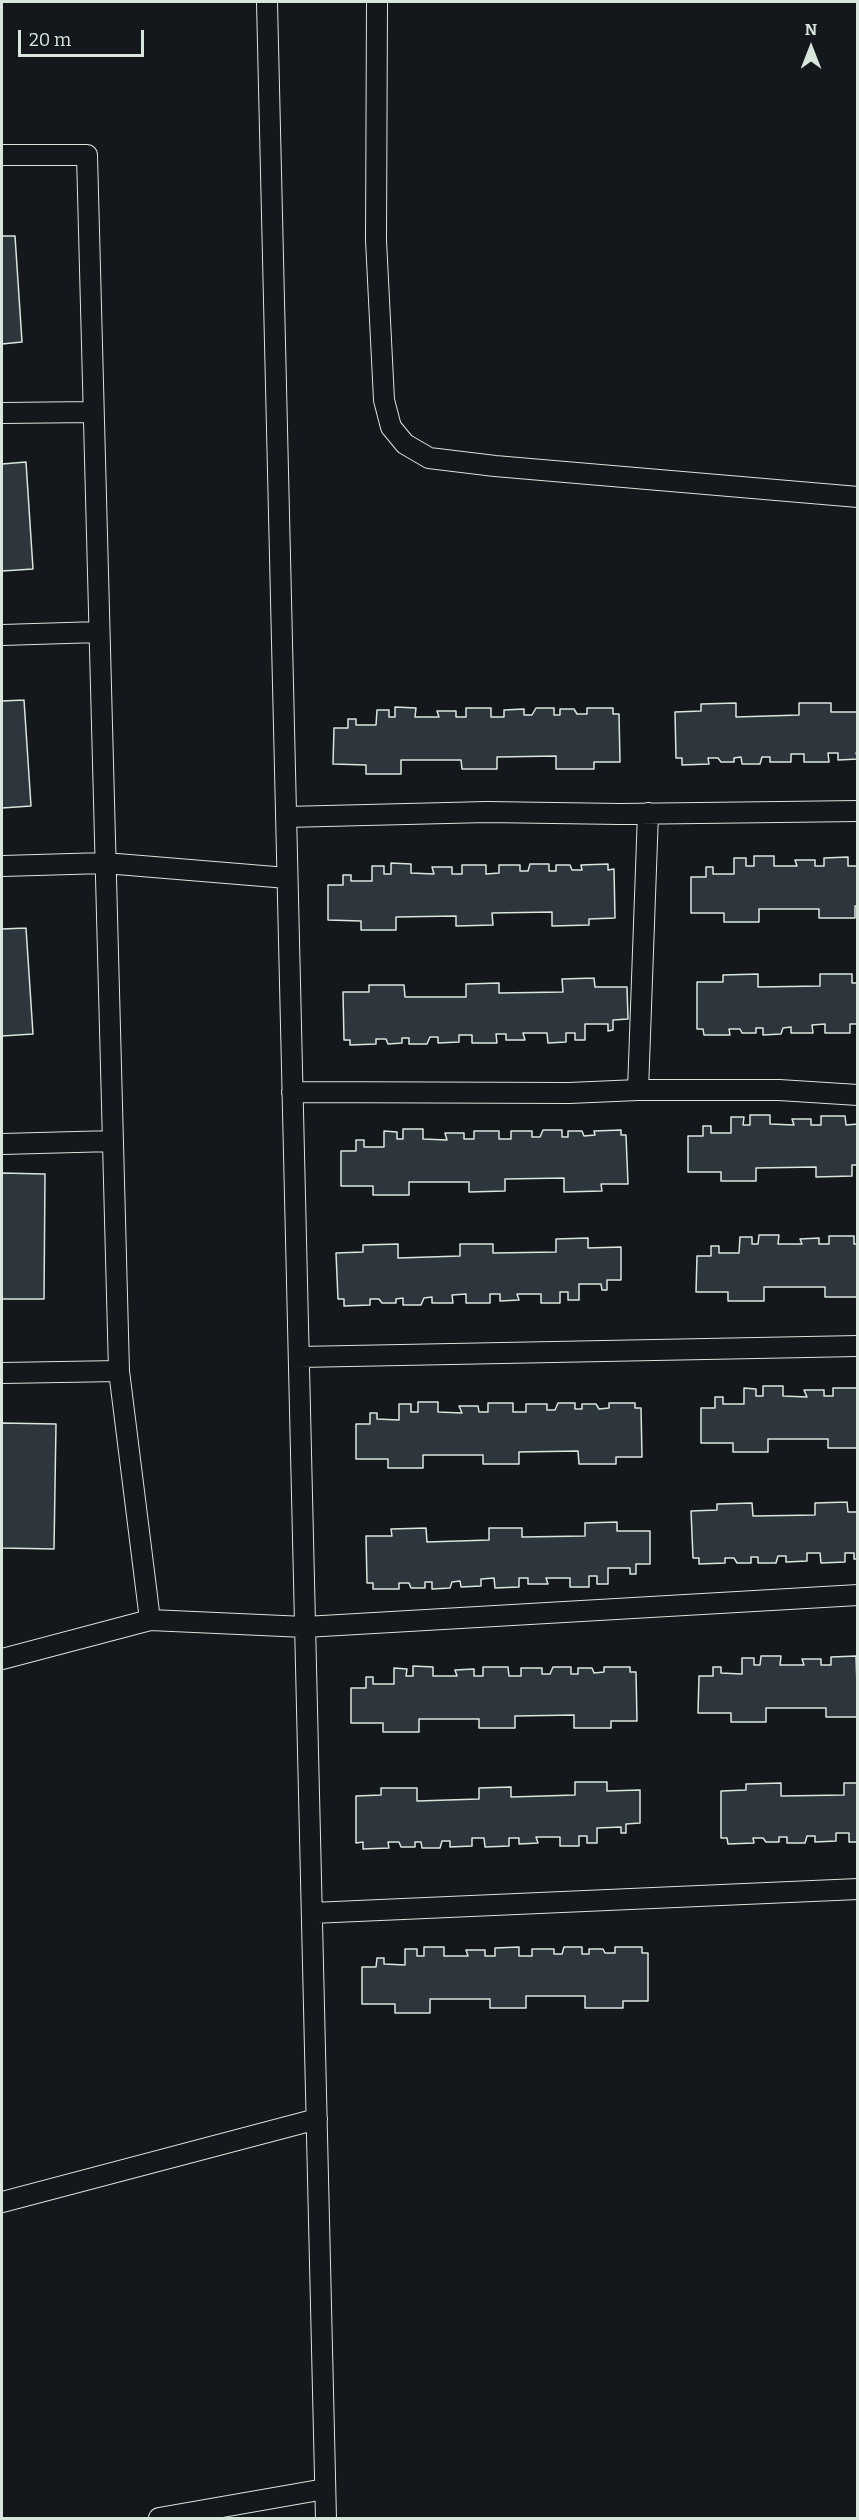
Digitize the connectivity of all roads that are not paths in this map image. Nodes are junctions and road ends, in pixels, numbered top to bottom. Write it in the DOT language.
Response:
graph roads {
  1 [pos="267,2"];
  2 [pos="377,2"];
  3 [pos="2,156"];
  4 [pos="93,412"];
  5 [pos="2,413"];
  6 [pos="858,497"];
  7 [pos="99,632"];
  8 [pos="2,635"];
  9 [pos="858,811"];
  10 [pos="648,813"];
  11 [pos="286,817"];
  12 [pos="105,863"];
  13 [pos="2,866"];
  14 [pos="287,878"];
  15 [pos="638,1090"];
  16 [pos="292,1092"];
  17 [pos="858,1095"];
  18 [pos="113,1141"];
  19 [pos="2,1144"];
  20 [pos="858,1346"];
  21 [pos="299,1357"];
  22 [pos="119,1371"];
  23 [pos="2,1373"];
  24 [pos="858,1595"];
  25 [pos="150,1620"];
  26 [pos="305,1627"];
  27 [pos="2,1659"];
  28 [pos="858,1889"];
  29 [pos="312,1912"];
  30 [pos="316,2120"];
  31 [pos="2,2202"];
  32 [pos="325,2489"];
  33 [pos="159,2518"];
  34 [pos="326,2518"];
  1 -- 11 [label="lane"];
  2 -- 6 [label="lane"];
  3 -- 4 [label="lane"];
  4 -- 5 [label="lane"];
  4 -- 7 [label="lane"];
  7 -- 8 [label="lane"];
  7 -- 12 [label="lane"];
  9 -- 10 [label="lane"];
  10 -- 11 [label="lane"];
  10 -- 15 [label="lane"];
  11 -- 14 [label="lane"];
  12 -- 13 [label="lane"];
  12 -- 14 [label="lane"];
  12 -- 18 [label="lane"];
  14 -- 16 [label="lane"];
  15 -- 16 [label="lane"];
  15 -- 17 [label="lane"];
  16 -- 21 [label="lane"];
  18 -- 19 [label="lane"];
  18 -- 22 [label="lane"];
  20 -- 21 [label="lane"];
  21 -- 26 [label="lane"];
  22 -- 23 [label="lane"];
  22 -- 25 [label="lane"];
  24 -- 26 [label="lane"];
  25 -- 26 [label="lane"];
  25 -- 27 [label="lane"];
  26 -- 29 [label="lane"];
  28 -- 29 [label="lane"];
  29 -- 30 [label="lane"];
  30 -- 31 [label="lane"];
  30 -- 32 [label="lane"];
  32 -- 33 [label="lane"];
  32 -- 34 [label="lane"];
}
